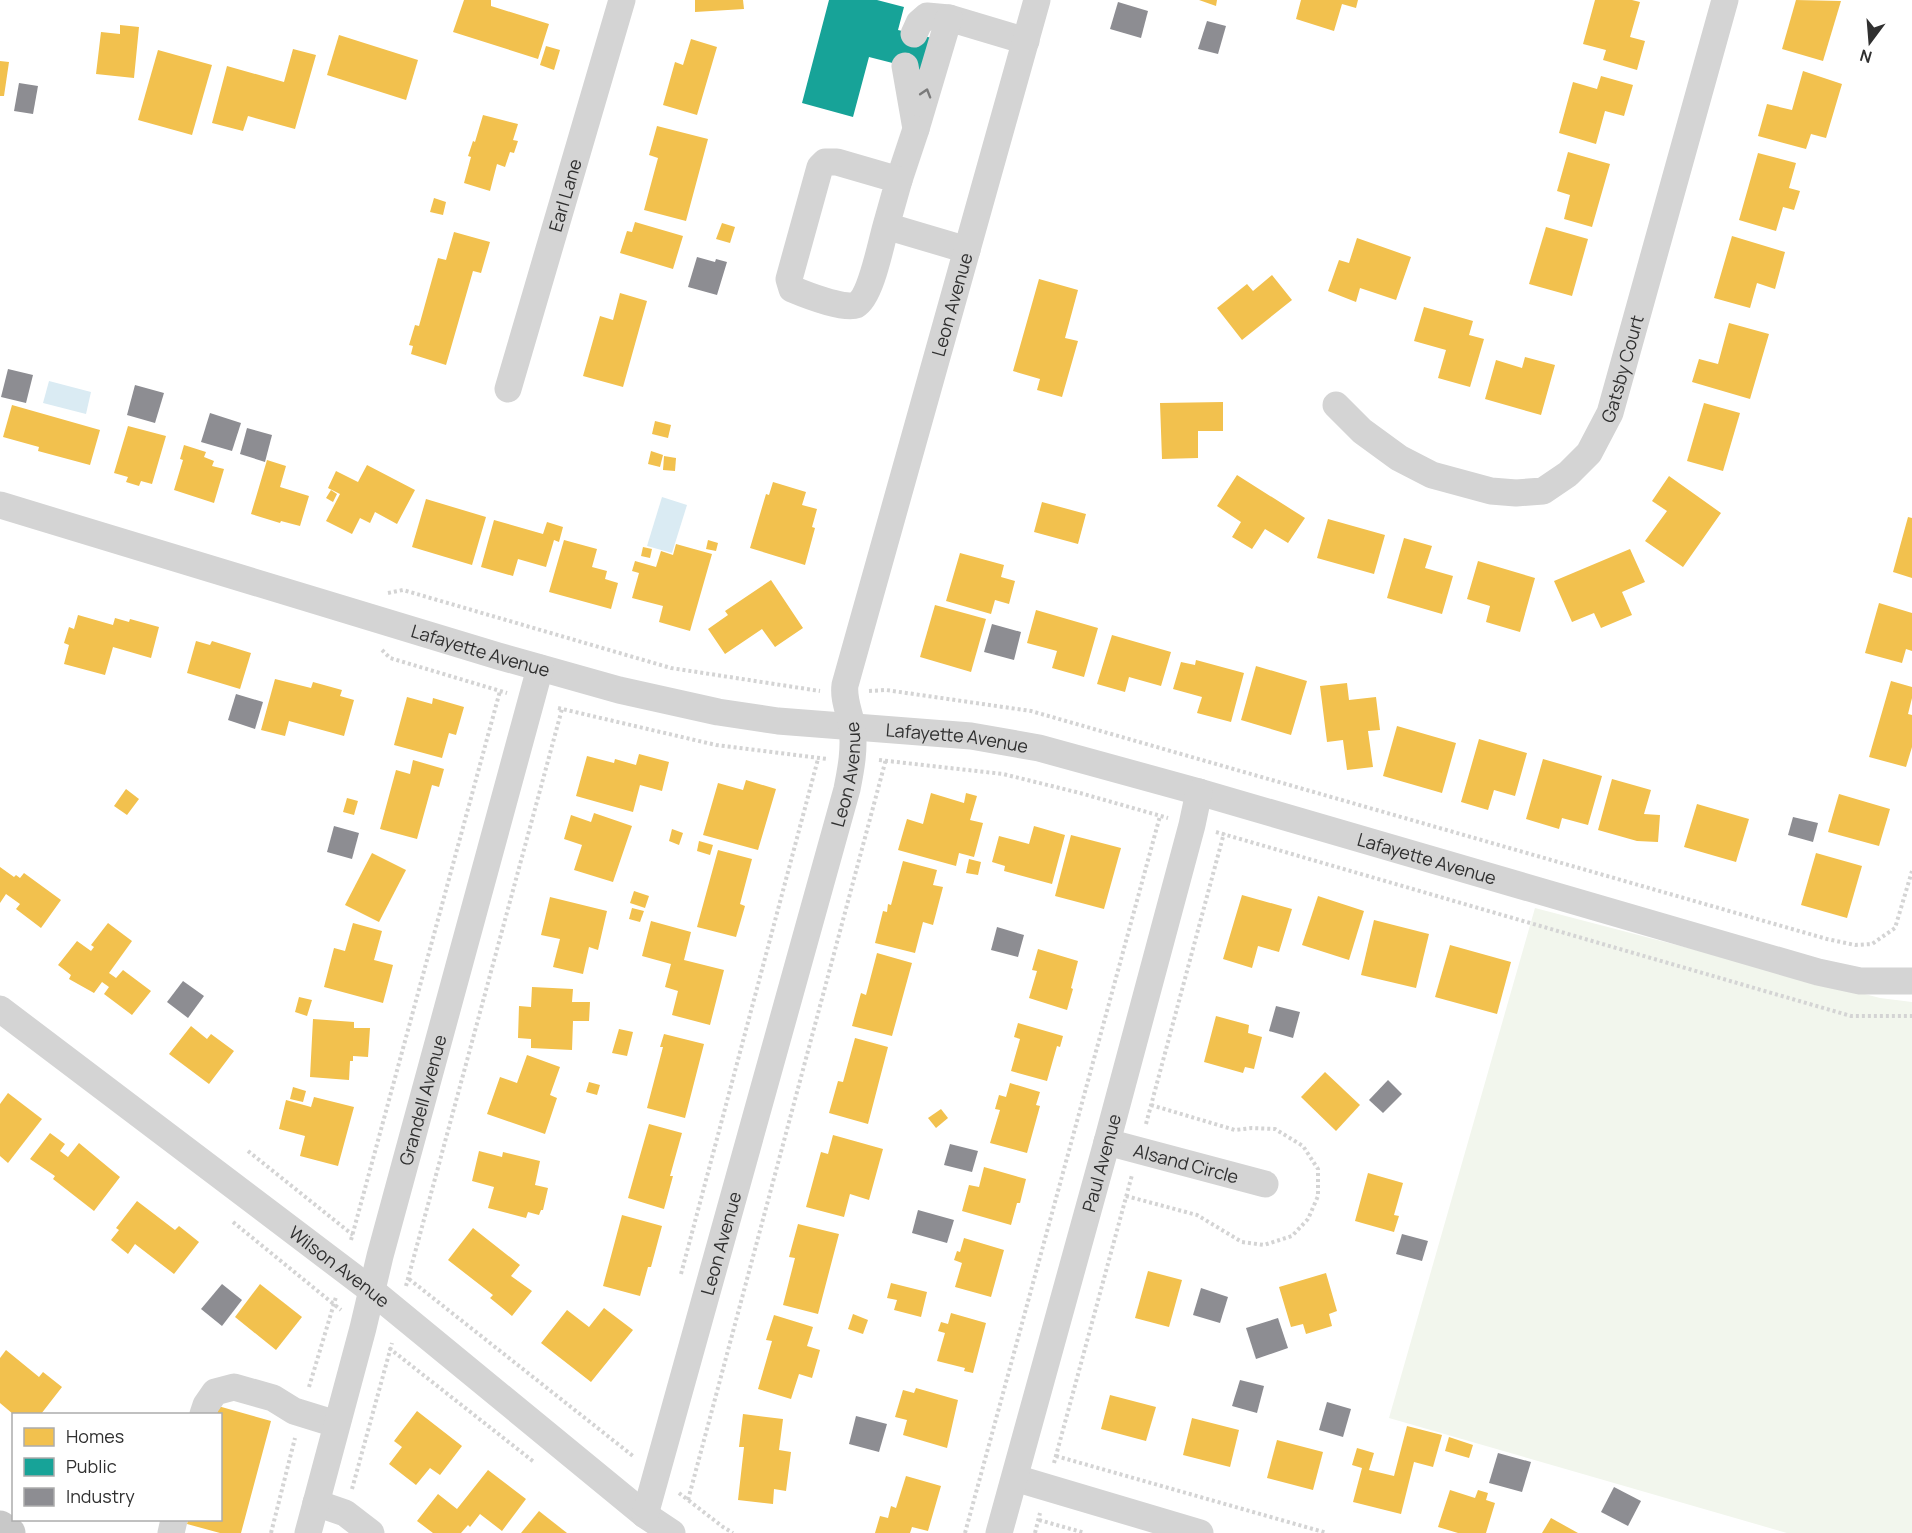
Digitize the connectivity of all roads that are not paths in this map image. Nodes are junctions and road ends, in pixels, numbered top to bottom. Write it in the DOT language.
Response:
graph roads {
  1 [pos="622,0"];
  2 [pos="1037,0"];
  3 [pos="1725,0"];
  4 [pos="949,18"];
  5 [pos="914,34"];
  6 [pos="1026,41"];
  7 [pos="905,66"];
  8 [pos="916,129"];
  9 [pos="899,180"];
  10 [pos="886,226"];
  11 [pos="967,250"];
  12 [pos="508,389"];
  13 [pos="1336,405"];
  14 [pos="0,505"];
  15 [pos="540,668"];
  16 [pos="852,728"];
  17 [pos="1199,792"];
  18 [pos="1912,981"];
  19 [pos="0,1009"];
  20 [pos="1107,1142"];
  21 [pos="1265,1184"];
  22 [pos="371,1290"];
  23 [pos="203,1413"];
  24 [pos="336,1424"];
  25 [pos="1015,1478"];
  26 [pos="316,1503"];
  27 [pos="645,1515"];
  28 [pos="0,1527"];
  29 [pos="9,1533"];
  30 [pos="308,1533"];
  31 [pos="371,1533"];
  32 [pos="672,1533"];
  33 [pos="999,1533"];
  34 [pos="1200,1533"];
  1 -- 12 [label="street, Earl Lane"];
  2 -- 6 [label="street, Leon Avenue"];
  3 -- 13 [label="street, Gatsby Court"];
  4 -- 5 [label="street"];
  4 -- 6 [label="street"];
  8 -- 4 [label="street, one-way"];
  6 -- 11 [label="street, Leon Avenue"];
  7 -- 8 [label="street"];
  8 -- 9 [label="street"];
  9 -- 10 [label="street"];
  9 -- 10 [label="street"];
  10 -- 11 [label="street"];
  11 -- 16 [label="street, Leon Avenue"];
  14 -- 15 [label="street, Lafayette Avenue"];
  15 -- 16 [label="street, Lafayette Avenue"];
  15 -- 22 [label="street, Grandell Avenue"];
  16 -- 17 [label="street, Lafayette Avenue"];
  16 -- 27 [label="street, Leon Avenue"];
  17 -- 18 [label="street, Lafayette Avenue"];
  17 -- 20 [label="street, Paul Avenue"];
  19 -- 22 [label="street, Wilson Avenue"];
  20 -- 21 [label="street, Alsand Circle"];
  20 -- 25 [label="street, Paul Avenue"];
  22 -- 24 [label="street, Grandell Avenue"];
  22 -- 27 [label="street, Wilson Avenue"];
  23 -- 24 [label="street"];
  24 -- 26 [label="street, Grandell Avenue"];
  25 -- 33 [label="street, Paul Avenue"];
  25 -- 34 [label="street"];
  26 -- 30 [label="street, Grandell Avenue"];
  26 -- 31 [label="street"];
  27 -- 32 [label="street, Wilson Avenue"];
  28 -- 29 [label="main road"];
}
